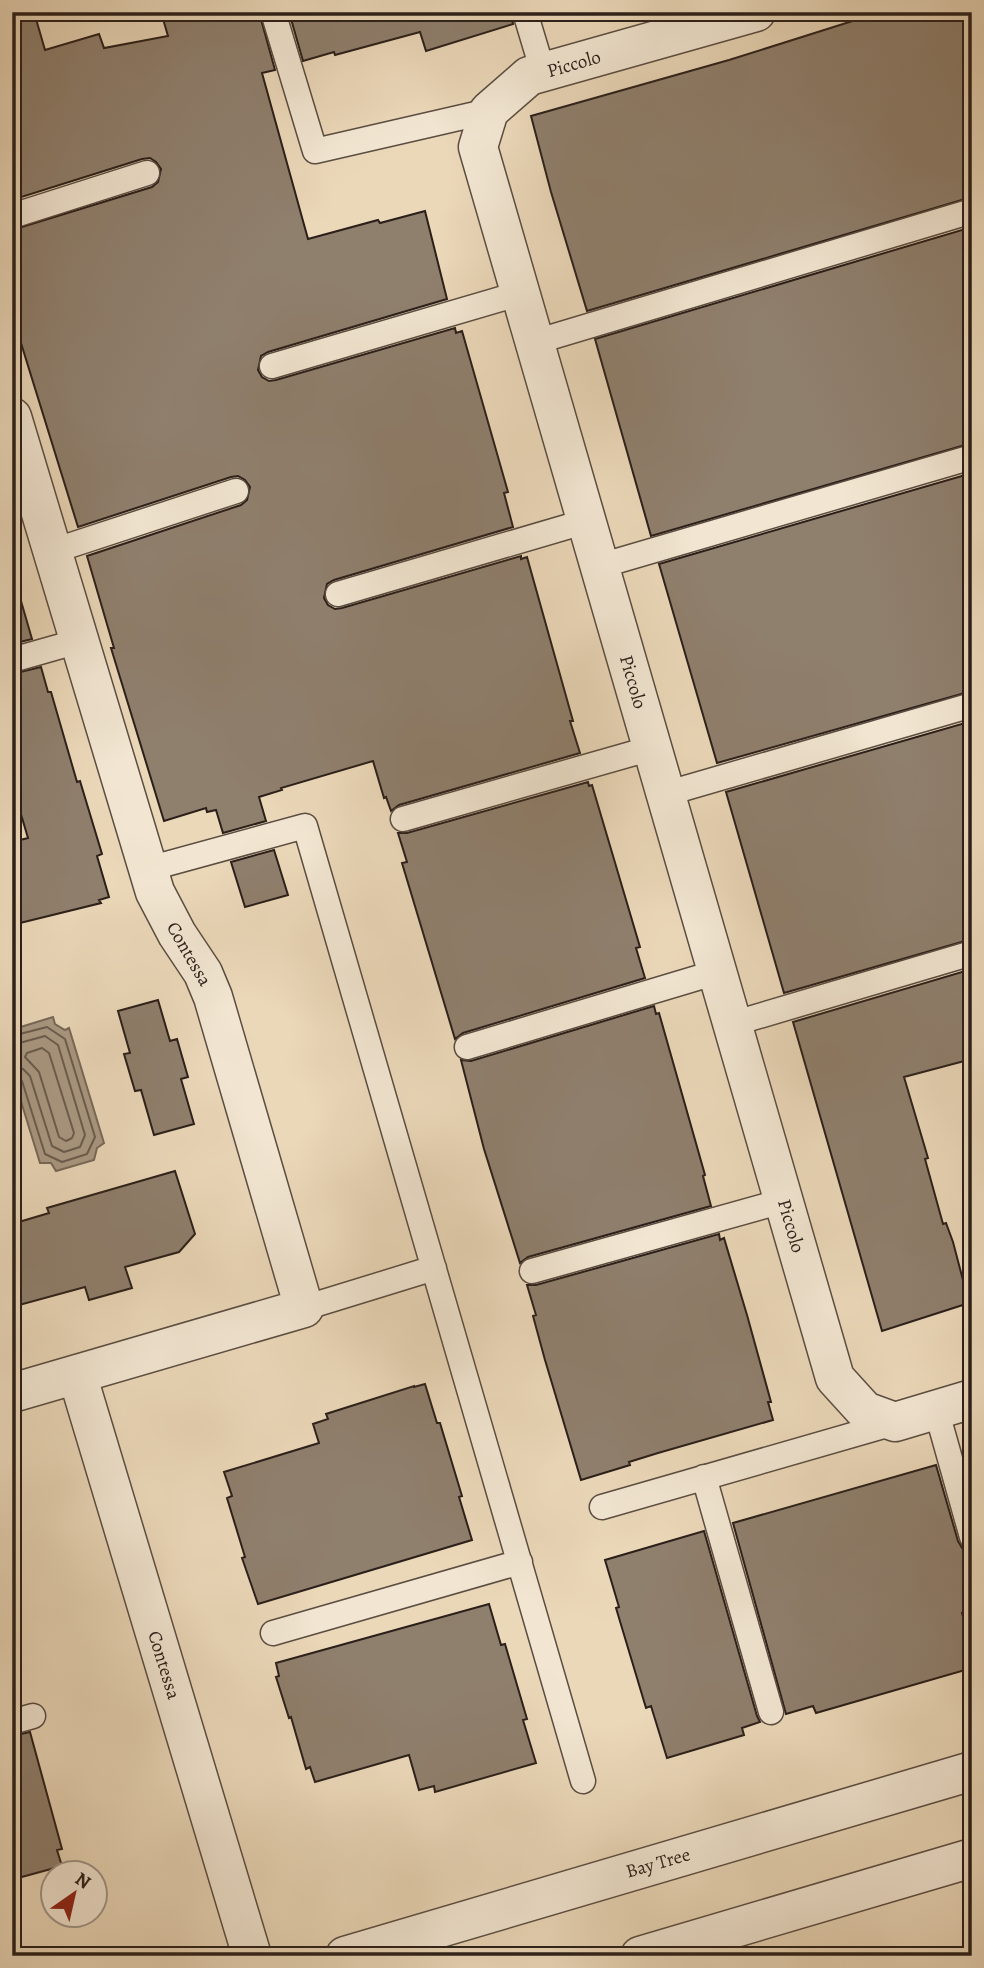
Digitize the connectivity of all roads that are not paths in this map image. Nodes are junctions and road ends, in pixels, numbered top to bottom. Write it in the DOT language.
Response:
graph roads {
  1 [pos="273,12"];
  2 [pos="525,12"];
  3 [pos="756,12"];
  4 [pos="543,72"];
  5 [pos="489,111"];
  6 [pos="147,173"];
  7 [pos="972,211"];
  8 [pos="12,216"];
  9 [pos="520,293"];
  10 [pos="535,342"];
  11 [pos="272,366"];
  12 [pos="12,416"];
  13 [pos="972,457"];
  14 [pos="236,491"];
  15 [pos="587,521"];
  16 [pos="53,551"];
  17 [pos="600,566"];
  18 [pos="338,594"];
  19 [pos="79,641"];
  20 [pos="12,660"];
  21 [pos="972,705"];
  22 [pos="652,748"];
  23 [pos="665,794"];
  24 [pos="403,818"];
  25 [pos="148,869"];
  26 [pos="972,953"];
  27 [pos="717,972"];
  28 [pos="732,1024"];
  29 [pos="467,1047"];
  30 [pos="783,1201"];
  31 [pos="434,1268"];
  32 [pos="532,1271"];
  33 [pos="304,1308"];
  34 [pos="77,1374"];
  35 [pos="12,1393"];
  36 [pos="972,1399"];
  37 [pos="936,1409"];
  38 [pos="895,1422"];
  39 [pos="704,1477"];
  40 [pos="602,1507"];
  41 [pos="972,1537"];
  42 [pos="520,1562"];
  43 [pos="273,1633"];
  44 [pos="771,1712"];
  45 [pos="972,1771"];
  46 [pos="583,1781"];
  47 [pos="972,1858"];
  48 [pos="252,1956"];
  49 [pos="345,1956"];
  50 [pos="640,1956"];
  1 -- 5 [label="lane"];
  2 -- 4 [label="lane"];
  3 -- 4 [label="street, Piccolo"];
  4 -- 5 [label="street, Piccolo"];
  5 -- 9 [label="street, Piccolo"];
  6 -- 8 [label="lane"];
  7 -- 10 [label="lane"];
  9 -- 10 [label="street, Piccolo"];
  9 -- 11 [label="lane"];
  10 -- 15 [label="street, Piccolo"];
  12 -- 16 [label="street, Contessa"];
  13 -- 17 [label="lane"];
  14 -- 16 [label="lane"];
  15 -- 17 [label="street, Piccolo"];
  15 -- 18 [label="lane"];
  16 -- 19 [label="street, Contessa"];
  17 -- 22 [label="street, Piccolo"];
  19 -- 20 [label="lane"];
  19 -- 25 [label="street, Contessa"];
  21 -- 23 [label="lane"];
  22 -- 23 [label="street, Piccolo"];
  22 -- 24 [label="lane"];
  23 -- 27 [label="street, Piccolo"];
  25 -- 31 [label="lane"];
  25 -- 33 [label="street, Contessa"];
  26 -- 28 [label="lane"];
  27 -- 28 [label="street, Piccolo"];
  27 -- 29 [label="lane"];
  28 -- 30 [label="street, Piccolo"];
  30 -- 32 [label="lane"];
  30 -- 38 [label="street, Piccolo"];
  31 -- 33 [label="lane"];
  31 -- 42 [label="lane"];
  33 -- 34 [label="street"];
  34 -- 35 [label="street"];
  34 -- 48 [label="street, Contessa"];
  36 -- 37 [label="street"];
  37 -- 38 [label="street"];
  37 -- 41 [label="lane"];
  38 -- 39 [label="lane"];
  39 -- 40 [label="lane"];
  39 -- 44 [label="lane"];
  42 -- 43 [label="lane"];
  42 -- 46 [label="lane"];
  45 -- 49 [label="street, Bay Tree"];
  47 -- 50 [label="street"];
}
